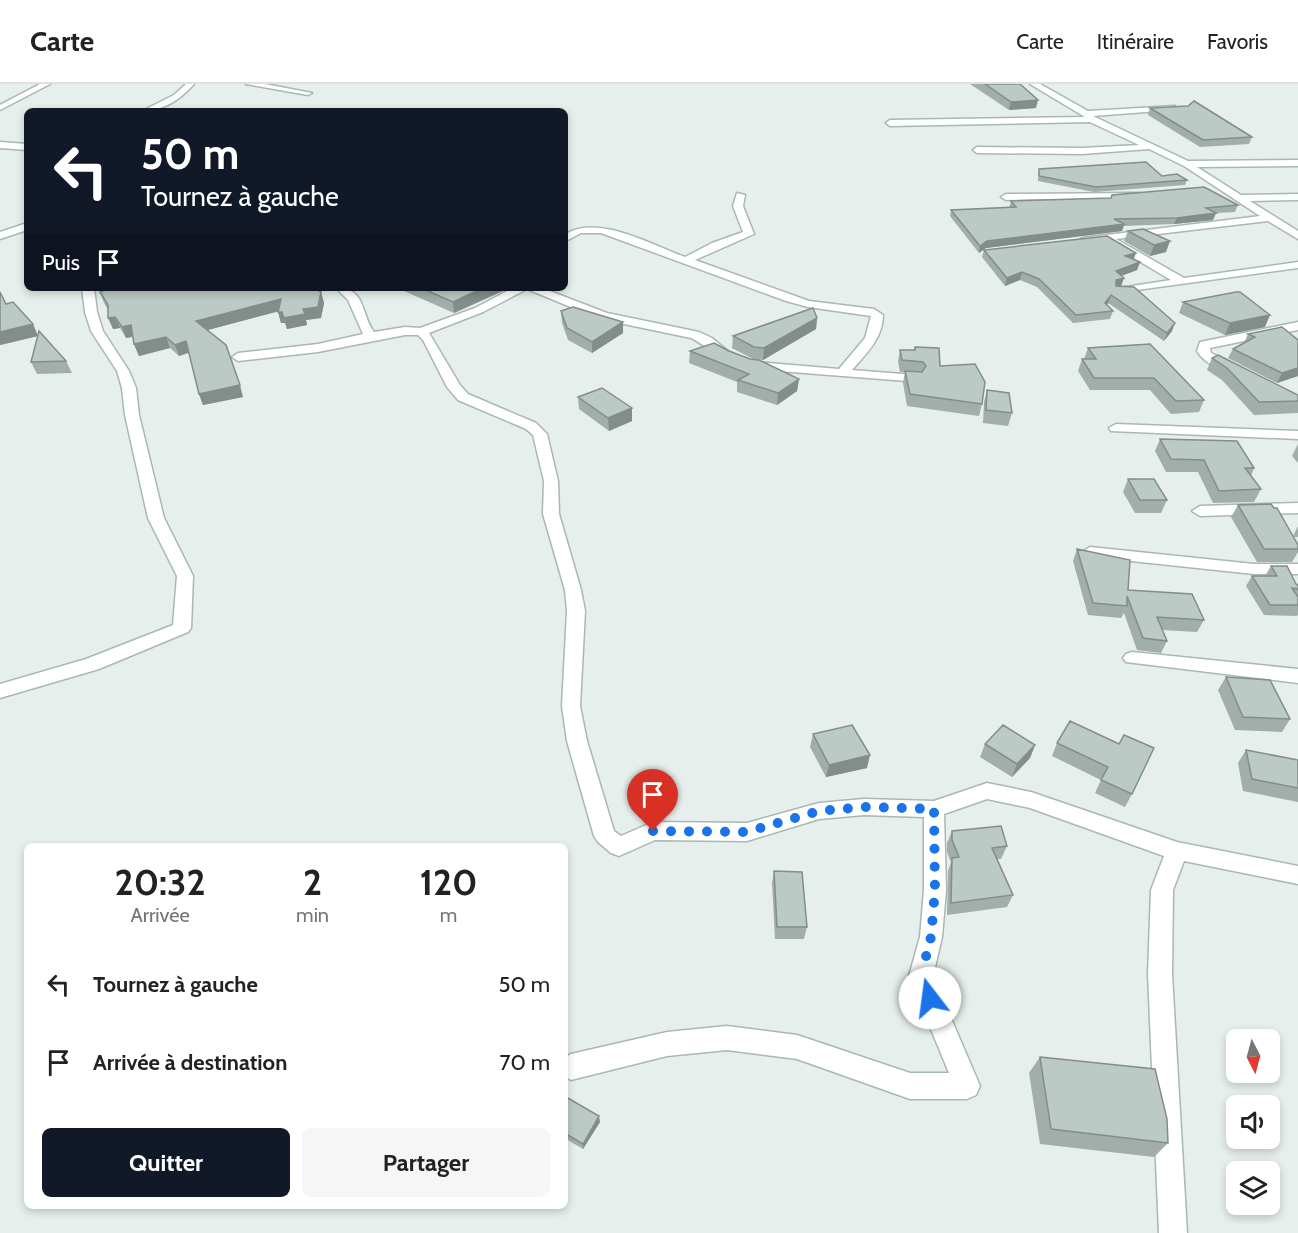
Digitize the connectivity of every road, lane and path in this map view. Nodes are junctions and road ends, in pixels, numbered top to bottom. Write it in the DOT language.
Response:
graph roads {
  1 [pos="46,84"];
  2 [pos="190,84"];
  3 [pos="250,84"];
  4 [pos="1034,84"];
  5 [pos="308,93"];
  6 [pos="0,108"];
  7 [pos="153,108"];
  8 [pos="1186,108"];
  9 [pos="1089,116"];
  10 [pos="890,123"];
  11 [pos="0,145"];
  12 [pos="12,146"];
  13 [pos="24,147"];
  14 [pos="1150,147"];
  15 [pos="977,150"];
  16 [pos="0,152"];
  17 [pos="1298,163"];
  18 [pos="1187,164"];
  19 [pos="1221,187"];
  20 [pos="1210,188"];
  21 [pos="1145,194"];
  22 [pos="740,195"];
  23 [pos="1006,197"];
  24 [pos="1298,197"];
  25 [pos="1239,198"];
  26 [pos="1268,218"];
  27 [pos="24,227"];
  28 [pos="0,236"];
  29 [pos="568,236"];
  30 [pos="1298,236"];
  31 [pos="1105,237"];
  32 [pos="1075,241"];
  33 [pos="685,261"];
  34 [pos="1298,265"];
  35 [pos="1183,282"];
  36 [pos="88,291"];
  37 [pos="346,291"];
  38 [pos="516,291"];
  39 [pos="540,291"];
  40 [pos="1119,291"];
  41 [pos="1298,326"];
  42 [pos="421,332"];
  43 [pos="370,336"];
  44 [pos="238,357"];
  45 [pos="843,372"];
  46 [pos="1248,377"];
  47 [pos="915,379"];
  48 [pos="1116,428"];
  49 [pos="1298,435"];
  50 [pos="1298,508"];
  51 [pos="1200,511"];
  52 [pos="1089,552"];
  53 [pos="1293,570"];
  54 [pos="1298,590"];
  55 [pos="1131,658"];
  56 [pos="1298,676"];
  57 [pos="0,691"];
  58 [pos="934,809"];
  59 [pos="1177,851"];
  60 [pos="1298,875"];
  61 [pos="571,1066"];
  62 [pos="1173,1233"];
  1 -- 6 [label="street"];
  2 -- 7 [label="street"];
  3 -- 5 [label="street"];
  4 -- 9 [label="street"];
  8 -- 9 [label="street"];
  9 -- 10 [label="street"];
  9 -- 14 [label="street"];
  11 -- 12 [label="street"];
  12 -- 13 [label="street"];
  12 -- 16 [label="street"];
  14 -- 15 [label="street"];
  14 -- 18 [label="street"];
  17 -- 18 [label="street"];
  18 -- 19 [label="street"];
  19 -- 20 [label="street"];
  19 -- 25 [label="street"];
  21 -- 23 [label="street"];
  22 -- 33 [label="street"];
  24 -- 25 [label="street"];
  25 -- 26 [label="street"];
  26 -- 30 [label="street"];
  26 -- 31 [label="street"];
  27 -- 28 [label="street"];
  29 -- 33 [label="street"];
  31 -- 32 [label="street"];
  31 -- 35 [label="street"];
  33 -- 45 [label="street"];
  34 -- 35 [label="street"];
  35 -- 40 [label="street"];
  36 -- 57 [label="street"];
  37 -- 43 [label="street"];
  38 -- 42 [label="street"];
  39 -- 45 [label="street"];
  41 -- 46 [label="street"];
  42 -- 43 [label="street"];
  42 -- 58 [label="street"];
  43 -- 44 [label="street"];
  45 -- 47 [label="street"];
  48 -- 49 [label="street"];
  50 -- 51 [label="street"];
  52 -- 53 [label="street"];
  53 -- 54 [label="street"];
  55 -- 56 [label="street"];
  58 -- 59 [label="street"];
  58 -- 61 [label="street"];
  59 -- 60 [label="street"];
  59 -- 62 [label="street"];
}
